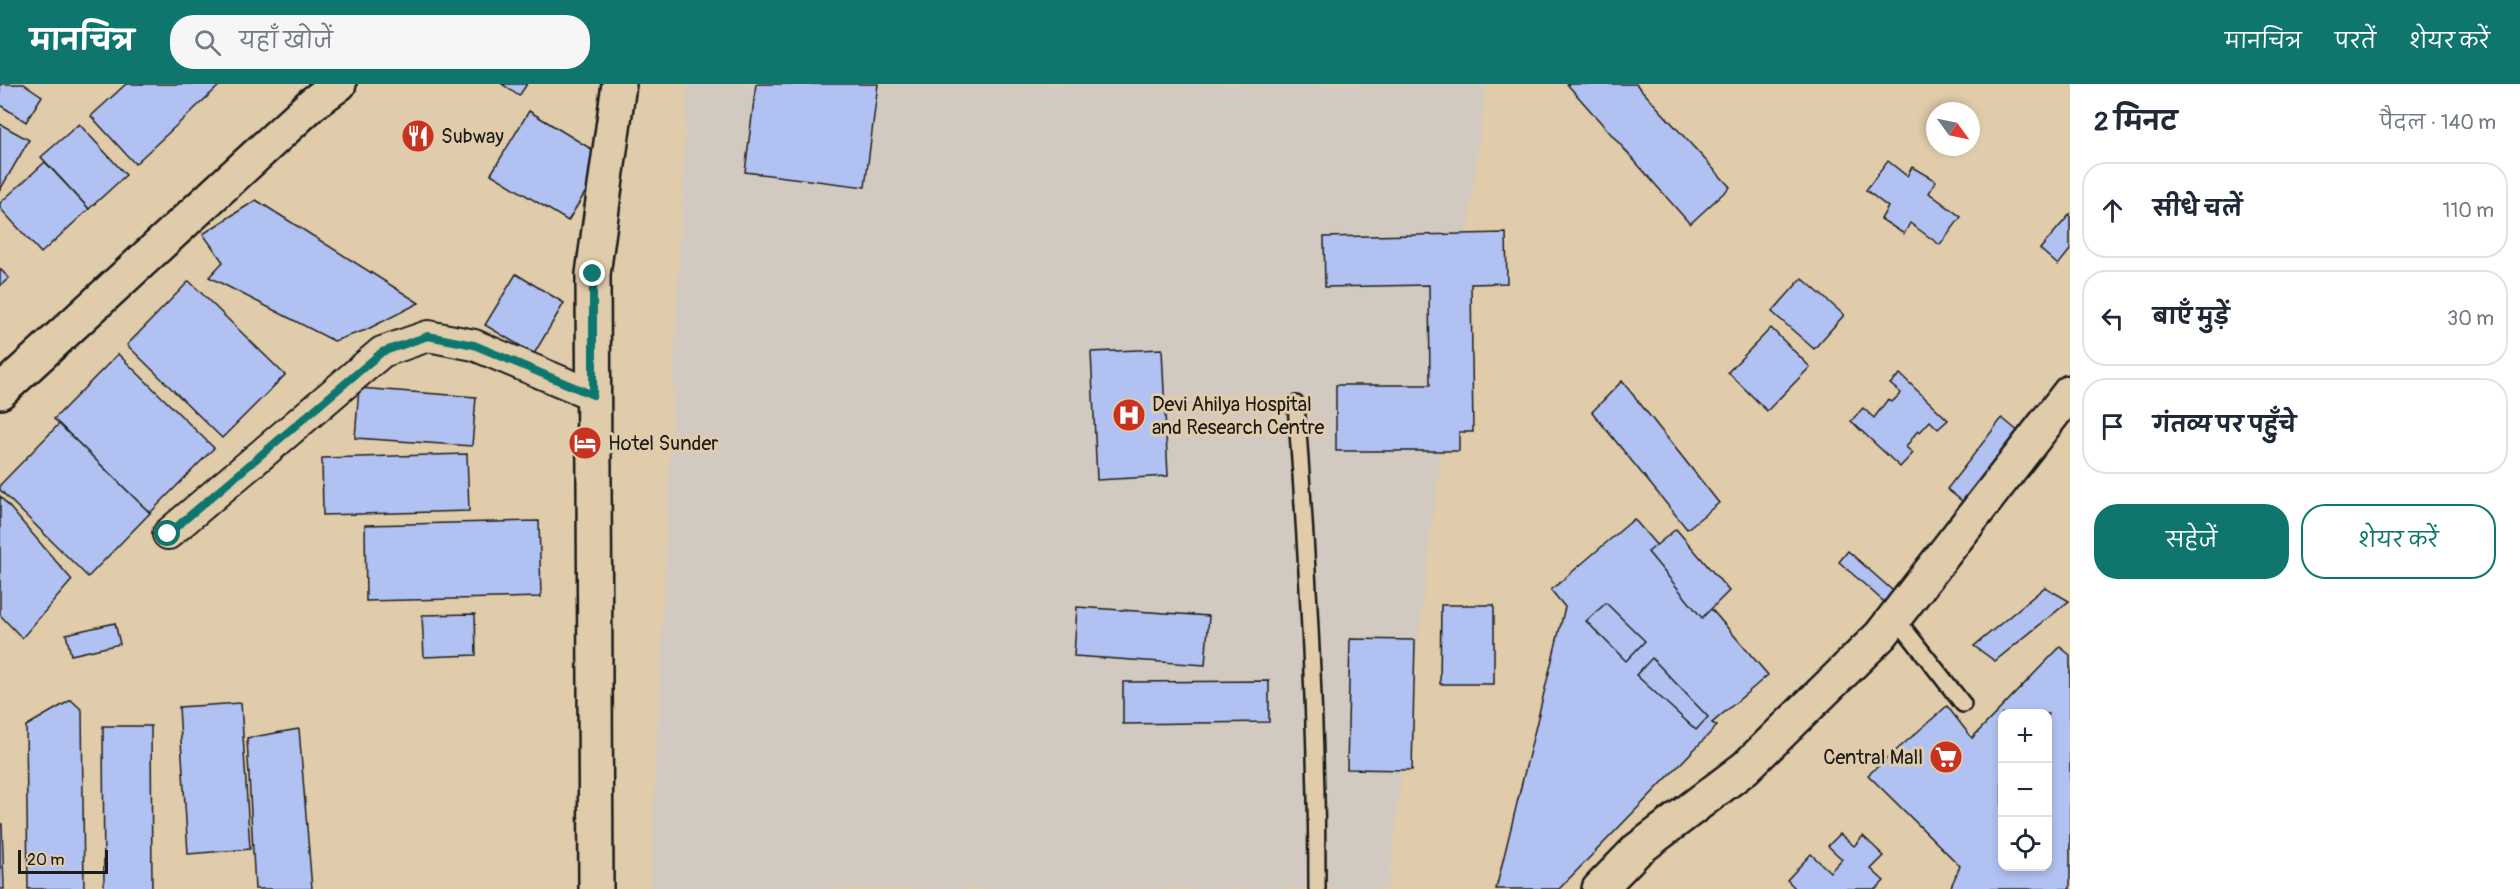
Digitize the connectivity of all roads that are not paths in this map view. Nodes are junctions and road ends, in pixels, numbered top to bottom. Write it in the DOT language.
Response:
graph roads {
  1 [pos="339,84"];
  2 [pos="619,84"];
  3 [pos="0,392"];
  4 [pos="2070,392"];
  5 [pos="593,395"];
  6 [pos="1296,404"];
  7 [pos="168,534"];
  8 [pos="1895,617"];
  9 [pos="1963,704"];
  10 [pos="596,889"];
  11 [pos="1317,889"];
  12 [pos="1599,889"];
  1 -- 3 [label="street"];
  2 -- 5 [label="street"];
  4 -- 8 [label="street"];
  5 -- 7 [label="street"];
  5 -- 10 [label="street"];
  6 -- 11 [label="lane"];
  8 -- 9 [label="lane"];
  8 -- 12 [label="street"];
}
